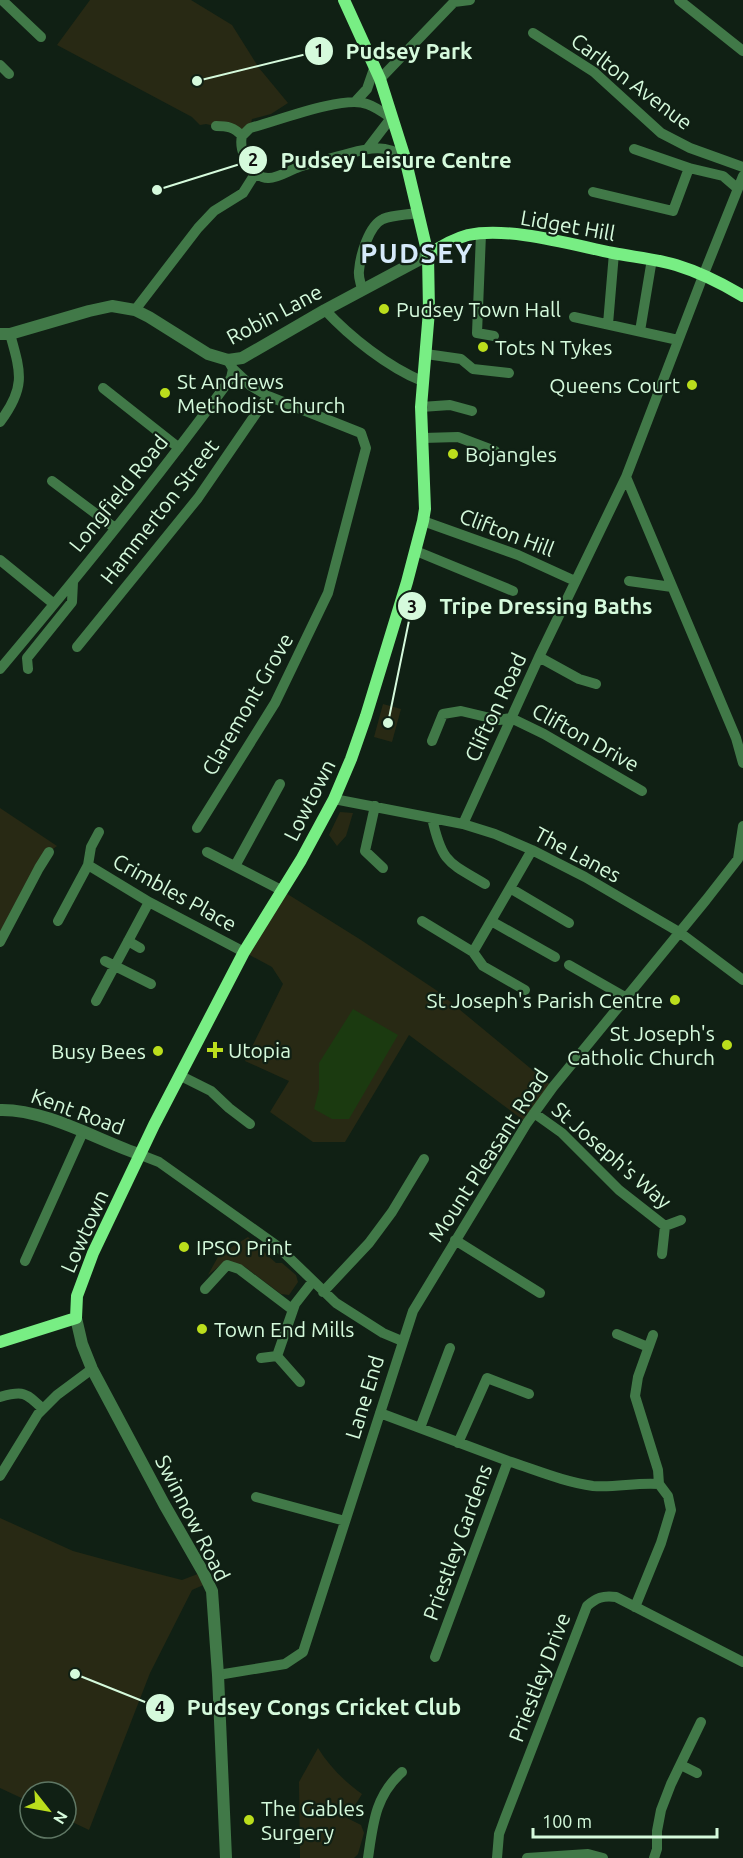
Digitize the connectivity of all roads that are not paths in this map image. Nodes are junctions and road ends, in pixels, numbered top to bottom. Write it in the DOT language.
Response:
graph roads {
  1 [pos="2,0"];
  2 [pos="344,0"];
  3 [pos="470,0"];
  4 [pos="679,0"];
  5 [pos="533,33"];
  6 [pos="41,37"];
  7 [pos="743,51"];
  8 [pos="0,65"];
  9 [pos="375,66"];
  10 [pos="9,74"];
  11 [pos="380,80"];
  12 [pos="355,102"];
  13 [pos="392,118"];
  14 [pos="216,126"];
  15 [pos="242,136"];
  16 [pos="368,148"];
  17 [pos="634,149"];
  18 [pos="405,158"];
  19 [pos="743,167"];
  20 [pos="689,168"];
  21 [pos="255,174"];
  22 [pos="743,176"];
  23 [pos="737,188"];
  24 [pos="593,192"];
  25 [pos="417,213"];
  26 [pos="481,234"];
  27 [pos="614,253"];
  28 [pos="428,255"];
  29 [pos="652,260"];
  30 [pos="703,276"];
  31 [pos="362,290"];
  32 [pos="743,296"];
  33 [pos="135,310"];
  34 [pos="325,310"];
  35 [pos="574,317"];
  36 [pos="608,324"];
  37 [pos="640,331"];
  38 [pos="5,334"];
  39 [pos="494,336"];
  40 [pos="678,340"];
  41 [pos="426,354"];
  42 [pos="231,365"];
  43 [pos="509,373"];
  44 [pos="422,381"];
  45 [pos="103,388"];
  46 [pos="268,396"];
  47 [pos="422,407"];
  48 [pos="472,411"];
  49 [pos="0,422"];
  50 [pos="423,438"];
  51 [pos="179,448"];
  52 [pos="495,451"];
  53 [pos="626,477"];
  54 [pos="52,481"];
  55 [pos="423,521"];
  56 [pos="116,528"];
  57 [pos="416,551"];
  58 [pos="0,560"];
  59 [pos="575,581"];
  60 [pos="629,581"];
  61 [pos="73,582"];
  62 [pos="672,587"];
  63 [pos="513,591"];
  64 [pos="54,604"];
  65 [pos="77,647"];
  66 [pos="539,657"];
  67 [pos="0,669"];
  68 [pos="28,669"];
  69 [pos="596,684"];
  70 [pos="511,718"];
  71 [pos="432,741"];
  72 [pos="743,763"];
  73 [pos="280,784"];
  74 [pos="642,790"];
  75 [pos="334,799"];
  76 [pos="375,806"];
  77 [pos="432,818"];
  78 [pos="463,824"];
  79 [pos="743,826"];
  80 [pos="196,828"];
  81 [pos="99,832"];
  82 [pos="532,850"];
  83 [pos="49,852"];
  84 [pos="207,852"];
  85 [pos="741,859"];
  86 [pos="88,866"];
  87 [pos="235,866"];
  88 [pos="382,868"];
  89 [pos="485,884"];
  90 [pos="510,888"];
  91 [pos="281,890"];
  92 [pos="149,902"];
  93 [pos="58,921"];
  94 [pos="423,921"];
  95 [pos="491,921"];
  96 [pos="569,923"];
  97 [pos="679,932"];
  98 [pos="128,941"];
  99 [pos="0,942"];
  100 [pos="140,948"];
  101 [pos="244,952"];
  102 [pos="473,952"];
  103 [pos="555,957"];
  104 [pos="110,964"];
  105 [pos="569,965"];
  106 [pos="743,980"];
  107 [pos="151,984"];
  108 [pos="525,990"];
  109 [pos="625,997"];
  110 [pos="96,1001"];
  111 [pos="181,1076"];
  112 [pos="0,1110"];
  113 [pos="534,1113"];
  114 [pos="250,1124"];
  115 [pos="83,1132"];
  116 [pos="141,1155"];
  117 [pos="424,1159"];
  118 [pos="681,1220"];
  119 [pos="665,1226"];
  120 [pos="455,1240"];
  121 [pos="662,1254"];
  122 [pos="25,1261"];
  123 [pos="313,1281"];
  124 [pos="205,1288"];
  125 [pos="323,1292"];
  126 [pos="540,1293"];
  127 [pos="293,1310"];
  128 [pos="75,1318"];
  129 [pos="617,1334"];
  130 [pos="653,1335"];
  131 [pos="402,1341"];
  132 [pos="0,1342"];
  133 [pos="648,1347"];
  134 [pos="450,1348"];
  135 [pos="277,1356"];
  136 [pos="261,1358"];
  137 [pos="92,1369"];
  138 [pos="300,1382"];
  139 [pos="529,1394"];
  140 [pos="0,1397"];
  141 [pos="43,1409"];
  142 [pos="380,1413"];
  143 [pos="420,1428"];
  144 [pos="458,1443"];
  145 [pos="508,1461"];
  146 [pos="0,1476"];
  147 [pos="659,1484"];
  148 [pos="256,1497"];
  149 [pos="345,1521"];
  150 [pos="636,1607"];
  151 [pos="435,1657"];
  152 [pos="743,1662"];
  153 [pos="218,1675"];
  154 [pos="701,1722"];
  155 [pos="681,1765"];
  156 [pos="402,1772"];
  157 [pos="697,1773"];
  158 [pos="226,1858"];
  159 [pos="368,1858"];
  160 [pos="497,1858"];
  161 [pos="527,1858"];
  162 [pos="603,1858"];
  163 [pos="654,1858"];
  1 -- 6 [label="street"];
  2 -- 9 [label="main road, Lowtown"];
  3 -- 11 [label="street"];
  4 -- 7 [label="street"];
  5 -- 19 [label="street, Carlton Avenue"];
  8 -- 10 [label="street"];
  9 -- 11 [label="main road, Lowtown"];
  9 -- 12 [label="street"];
  11 -- 13 [label="main road, Lowtown"];
  12 -- 13 [label="street"];
  12 -- 15 [label="street"];
  13 -- 16 [label="street"];
  13 -- 18 [label="main road, Lowtown"];
  14 -- 15 [label="street"];
  15 -- 21 [label="street"];
  16 -- 18 [label="street"];
  16 -- 21 [label="street"];
  17 -- 20 [label="street"];
  18 -- 25 [label="main road, Lowtown"];
  20 -- 23 [label="street"];
  20 -- 24 [label="street"];
  21 -- 33 [label="street"];
  22 -- 23 [label="street"];
  23 -- 30 [label="street"];
  25 -- 28 [label="main road, Lowtown"];
  25 -- 31 [label="street"];
  26 -- 27 [label="main road, Lidget Hill"];
  26 -- 28 [label="main road, Lidget Hill"];
  26 -- 39 [label="street"];
  27 -- 29 [label="main road, Lidget Hill"];
  27 -- 36 [label="street"];
  28 -- 31 [label="street, Robin Lane"];
  28 -- 41 [label="main road, Lowtown"];
  29 -- 30 [label="main road, Lidget Hill"];
  29 -- 37 [label="street"];
  30 -- 32 [label="main road, Lidget Hill"];
  30 -- 40 [label="street"];
  31 -- 34 [label="street, Robin Lane"];
  33 -- 38 [label="street, Robin Lane"];
  33 -- 42 [label="street, Robin Lane"];
  34 -- 42 [label="street, Robin Lane"];
  34 -- 44 [label="street"];
  35 -- 36 [label="street"];
  36 -- 37 [label="street"];
  37 -- 40 [label="street"];
  38 -- 49 [label="street"];
  40 -- 53 [label="street"];
  41 -- 43 [label="street"];
  41 -- 44 [label="main road, Lowtown"];
  42 -- 46 [label="street, Claremont Grove"];
  42 -- 51 [label="street, Longfield Road"];
  44 -- 47 [label="main road, Lowtown"];
  45 -- 51 [label="street"];
  46 -- 65 [label="street, Hammerton Street"];
  46 -- 80 [label="street, Claremont Grove"];
  47 -- 48 [label="street"];
  47 -- 50 [label="main road, Lowtown"];
  50 -- 52 [label="street"];
  50 -- 55 [label="main road, Lowtown"];
  51 -- 56 [label="street, Longfield Road"];
  53 -- 59 [label="street, Clifton Road"];
  53 -- 62 [label="street"];
  54 -- 56 [label="street"];
  55 -- 57 [label="main road, Lowtown"];
  55 -- 59 [label="street, Clifton Hill"];
  56 -- 61 [label="street, Longfield Road"];
  57 -- 63 [label="street"];
  57 -- 75 [label="main road, Lowtown"];
  58 -- 64 [label="street"];
  59 -- 66 [label="street, Clifton Road"];
  60 -- 62 [label="street"];
  61 -- 64 [label="street, Longfield Road"];
  61 -- 68 [label="street, Longfield Road"];
  62 -- 72 [label="street"];
  64 -- 67 [label="street, Longfield Road"];
  66 -- 69 [label="street"];
  66 -- 70 [label="street, Clifton Road"];
  70 -- 71 [label="street"];
  70 -- 74 [label="street, Clifton Drive"];
  70 -- 78 [label="street, Clifton Road"];
  73 -- 87 [label="street"];
  75 -- 76 [label="street, The Lanes"];
  75 -- 91 [label="main road, Lowtown"];
  76 -- 77 [label="street, The Lanes"];
  76 -- 88 [label="street"];
  77 -- 78 [label="street, The Lanes"];
  77 -- 89 [label="street"];
  78 -- 82 [label="street, The Lanes"];
  79 -- 85 [label="street, Mount Pleasant Road"];
  81 -- 86 [label="street, Crimbles Place"];
  82 -- 90 [label="street"];
  82 -- 97 [label="street, The Lanes"];
  83 -- 99 [label="street"];
  84 -- 87 [label="street"];
  85 -- 97 [label="street, Mount Pleasant Road"];
  86 -- 92 [label="street, Crimbles Place"];
  86 -- 93 [label="street"];
  87 -- 91 [label="street"];
  90 -- 95 [label="street"];
  90 -- 96 [label="street"];
  91 -- 101 [label="main road, Lowtown"];
  92 -- 98 [label="street"];
  92 -- 101 [label="street, Crimbles Place"];
  94 -- 102 [label="street"];
  95 -- 102 [label="street"];
  95 -- 103 [label="street"];
  97 -- 106 [label="street, The Lanes"];
  97 -- 109 [label="street, Mount Pleasant Road"];
  98 -- 100 [label="street"];
  98 -- 104 [label="street"];
  101 -- 111 [label="main road, Lowtown"];
  102 -- 108 [label="street"];
  104 -- 107 [label="street"];
  104 -- 110 [label="street"];
  105 -- 109 [label="street"];
  109 -- 113 [label="street, Mount Pleasant Road"];
  111 -- 114 [label="street"];
  111 -- 116 [label="main road, Lowtown"];
  112 -- 115 [label="street, Kent Road"];
  113 -- 119 [label="street, St Joseph's Way"];
  113 -- 120 [label="street, Mount Pleasant Road"];
  115 -- 116 [label="street, Kent Road"];
  115 -- 122 [label="street"];
  116 -- 123 [label="street, Lane End"];
  116 -- 128 [label="main road, Lowtown"];
  117 -- 125 [label="street"];
  118 -- 119 [label="street, St Joseph's Way"];
  119 -- 121 [label="street, St Joseph's Way"];
  120 -- 126 [label="street"];
  120 -- 131 [label="street, Mount Pleasant Road"];
  123 -- 125 [label="street, Lane End"];
  123 -- 127 [label="street"];
  124 -- 127 [label="street"];
  125 -- 131 [label="street, Lane End"];
  127 -- 135 [label="street"];
  128 -- 132 [label="main road"];
  128 -- 137 [label="street, Swinnow Road"];
  129 -- 133 [label="street"];
  130 -- 133 [label="street"];
  131 -- 142 [label="street, Lane End"];
  133 -- 147 [label="street"];
  134 -- 143 [label="street"];
  135 -- 136 [label="street"];
  135 -- 138 [label="street"];
  137 -- 141 [label="street"];
  137 -- 153 [label="street, Swinnow Road"];
  139 -- 144 [label="street"];
  140 -- 141 [label="street"];
  141 -- 146 [label="street"];
  142 -- 143 [label="street, Priestley Gardens"];
  142 -- 149 [label="street, Lane End"];
  143 -- 144 [label="street, Priestley Gardens"];
  144 -- 145 [label="street, Priestley Gardens"];
  145 -- 147 [label="street"];
  145 -- 151 [label="street, Priestley Gardens"];
  147 -- 150 [label="street"];
  148 -- 149 [label="street"];
  149 -- 153 [label="street, Lane End"];
  150 -- 152 [label="street, Priestley Drive"];
  150 -- 160 [label="street, Priestley Drive"];
  153 -- 158 [label="street, Swinnow Road"];
  154 -- 155 [label="street"];
  155 -- 157 [label="street"];
  155 -- 163 [label="street"];
  156 -- 159 [label="street"];
  161 -- 162 [label="street"];
}
